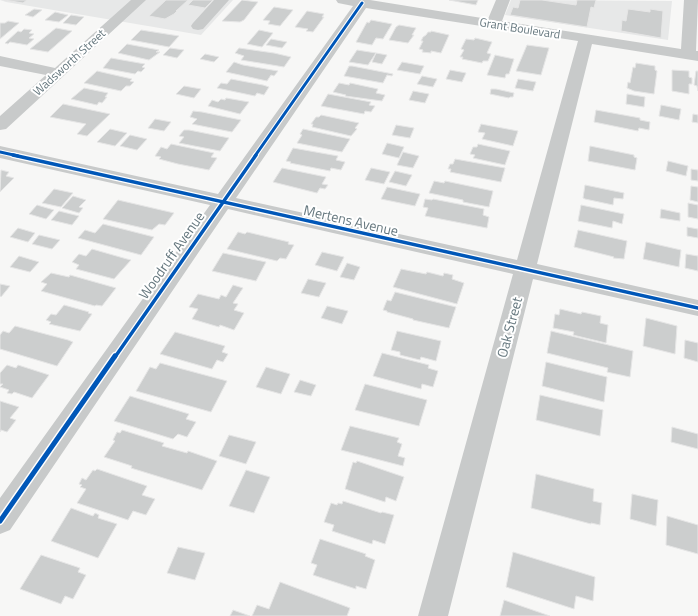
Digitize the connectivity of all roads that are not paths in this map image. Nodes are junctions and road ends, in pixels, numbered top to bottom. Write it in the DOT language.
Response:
graph roads {
  1 [pos="139,0"];
  2 [pos="222,0"];
  3 [pos="503,0"];
  4 [pos="691,0"];
  5 [pos="352,2"];
  6 [pos="493,24"];
  7 [pos="198,26"];
  8 [pos="586,38"];
  9 [pos="693,55"];
  10 [pos="0,61"];
  11 [pos="58,72"];
  12 [pos="0,125"];
  13 [pos="0,152"];
  14 [pos="222,202"];
  15 [pos="524,270"];
  16 [pos="698,308"];
  17 [pos="0,521"];
  18 [pos="433,616"];
  1 -- 11 [label="street, Wadsworth Street"];
  2 -- 7 [label="street"];
  3 -- 6 [label="street"];
  4 -- 9 [label="street"];
  5 -- 6 [label="street, Grant Boulevard"];
  5 -- 14 [label="street, Woodruff Avenue"];
  6 -- 8 [label="street, Grant Boulevard"];
  8 -- 9 [label="street, Grant Boulevard"];
  8 -- 15 [label="street, Oak Street"];
  10 -- 11 [label="street"];
  11 -- 12 [label="street, Wadsworth Street"];
  13 -- 14 [label="street, Mertens Avenue"];
  14 -- 15 [label="street, Mertens Avenue"];
  14 -- 17 [label="street, Woodruff Avenue"];
  15 -- 16 [label="street, Mertens Avenue"];
  15 -- 18 [label="street, Oak Street"];
}
